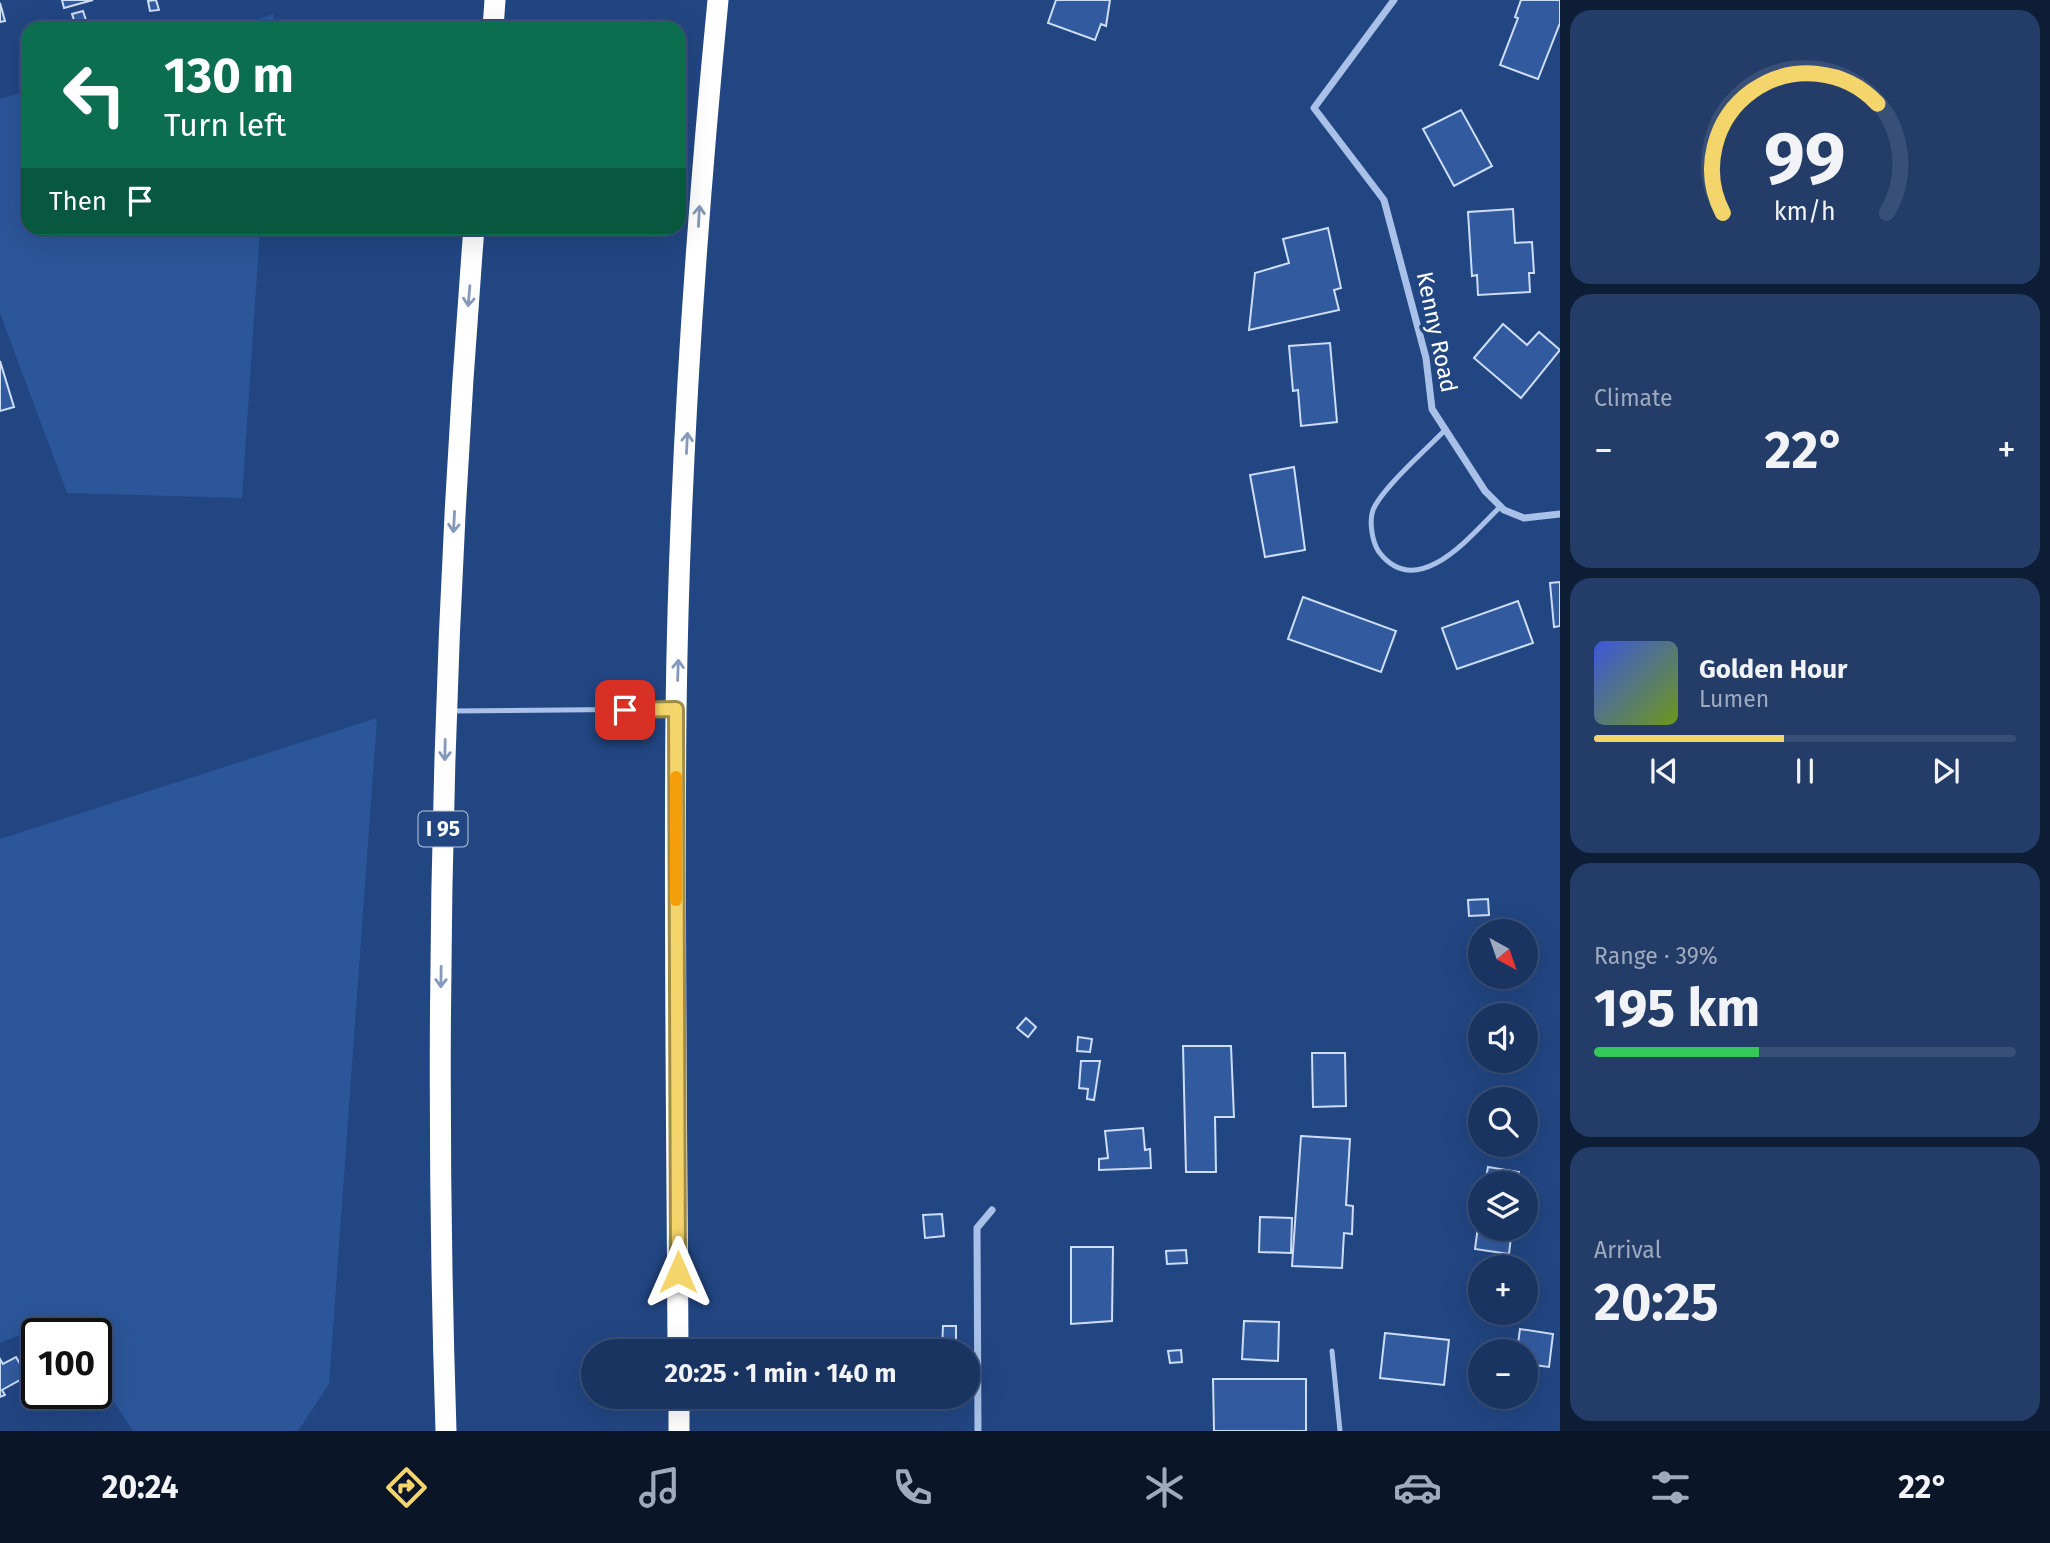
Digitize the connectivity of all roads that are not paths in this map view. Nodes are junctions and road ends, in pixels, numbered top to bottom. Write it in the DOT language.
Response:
graph roads {
  1 [pos="495,0"];
  2 [pos="718,0"];
  3 [pos="1395,0"];
  4 [pos="493,21"];
  5 [pos="473,235"];
  6 [pos="1446,429"];
  7 [pos="1501,506"];
  8 [pos="1560,514"];
  9 [pos="676,709"];
  10 [pos="445,711"];
  11 [pos="992,1210"];
  12 [pos="678,1339"];
  13 [pos="1332,1351"];
  14 [pos="678,1409"];
  15 [pos="446,1431"];
  16 [pos="679,1431"];
  17 [pos="978,1431"];
  18 [pos="1340,1431"];
  1 -- 4 [label="highway"];
  9 -- 2 [label="highway, one-way"];
  3 -- 6 [label="street, Kenny Road"];
  5 -- 10 [label="highway, I 95, one-way"];
  6 -- 7 [label="street, Kenny Road"];
  6 -- 7 [label="lane"];
  7 -- 8 [label="street, Kenny Road"];
  9 -- 10 [label="lane"];
  9 -- 12 [label="highway"];
  10 -- 15 [label="highway, I 95, one-way"];
  11 -- 17 [label="street"];
  13 -- 18 [label="lane"];
  14 -- 16 [label="highway"];
}
